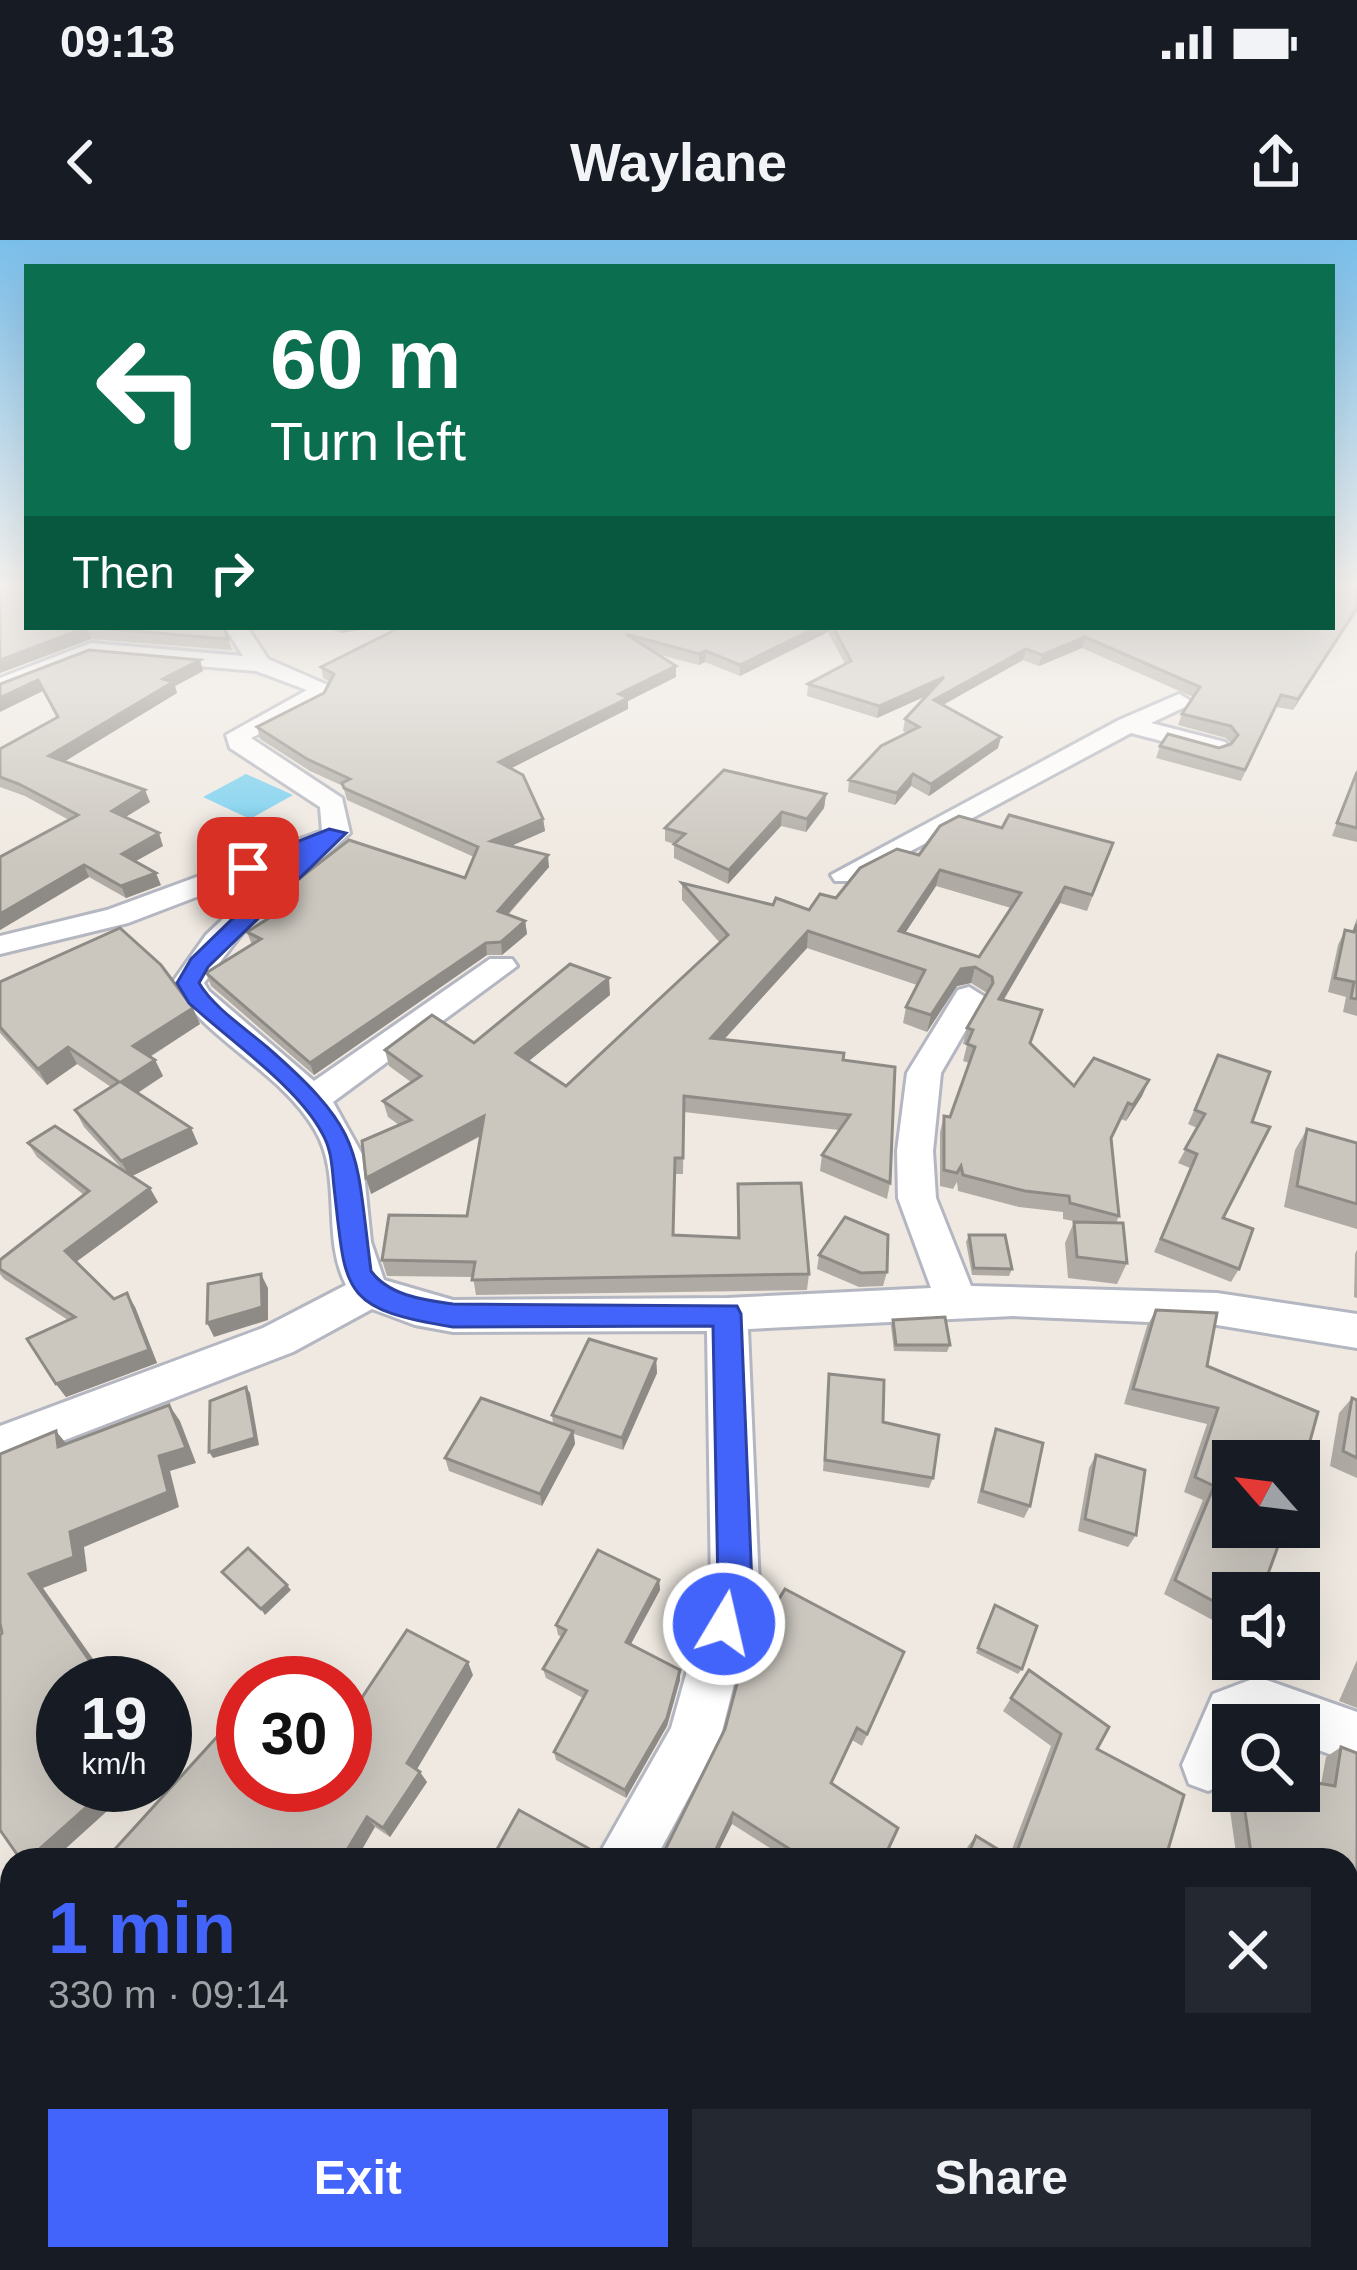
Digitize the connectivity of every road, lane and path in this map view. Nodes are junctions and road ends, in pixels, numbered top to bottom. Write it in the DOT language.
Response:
graph roads {
  1 [pos="296,678"];
  2 [pos="1178,700"];
  3 [pos="1128,725"];
  4 [pos="1216,747"];
  5 [pos="336,833"];
  6 [pos="845,875"];
  7 [pos="0,945"];
  8 [pos="501,966"];
  9 [pos="969,997"];
  10 [pos="312,1100"];
  11 [pos="370,1291"];
  12 [pos="956,1300"];
  13 [pos="727,1314"];
  14 [pos="1357,1330"];
  15 [pos="0,1445"];
  16 [pos="1357,1738"];
  17 [pos="1208,1765"];
  18 [pos="631,1848"];
  1 -- 5 [label="street"];
  2 -- 3 [label="street"];
  3 -- 4 [label="street"];
  3 -- 6 [label="street"];
  5 -- 7 [label="street"];
  5 -- 10 [label="street"];
  8 -- 10 [label="street"];
  9 -- 12 [label="street"];
  10 -- 11 [label="street"];
  11 -- 13 [label="street"];
  11 -- 15 [label="street"];
  12 -- 13 [label="street"];
  12 -- 14 [label="street"];
  13 -- 18 [label="street"];
  16 -- 17 [label="street"];
}
